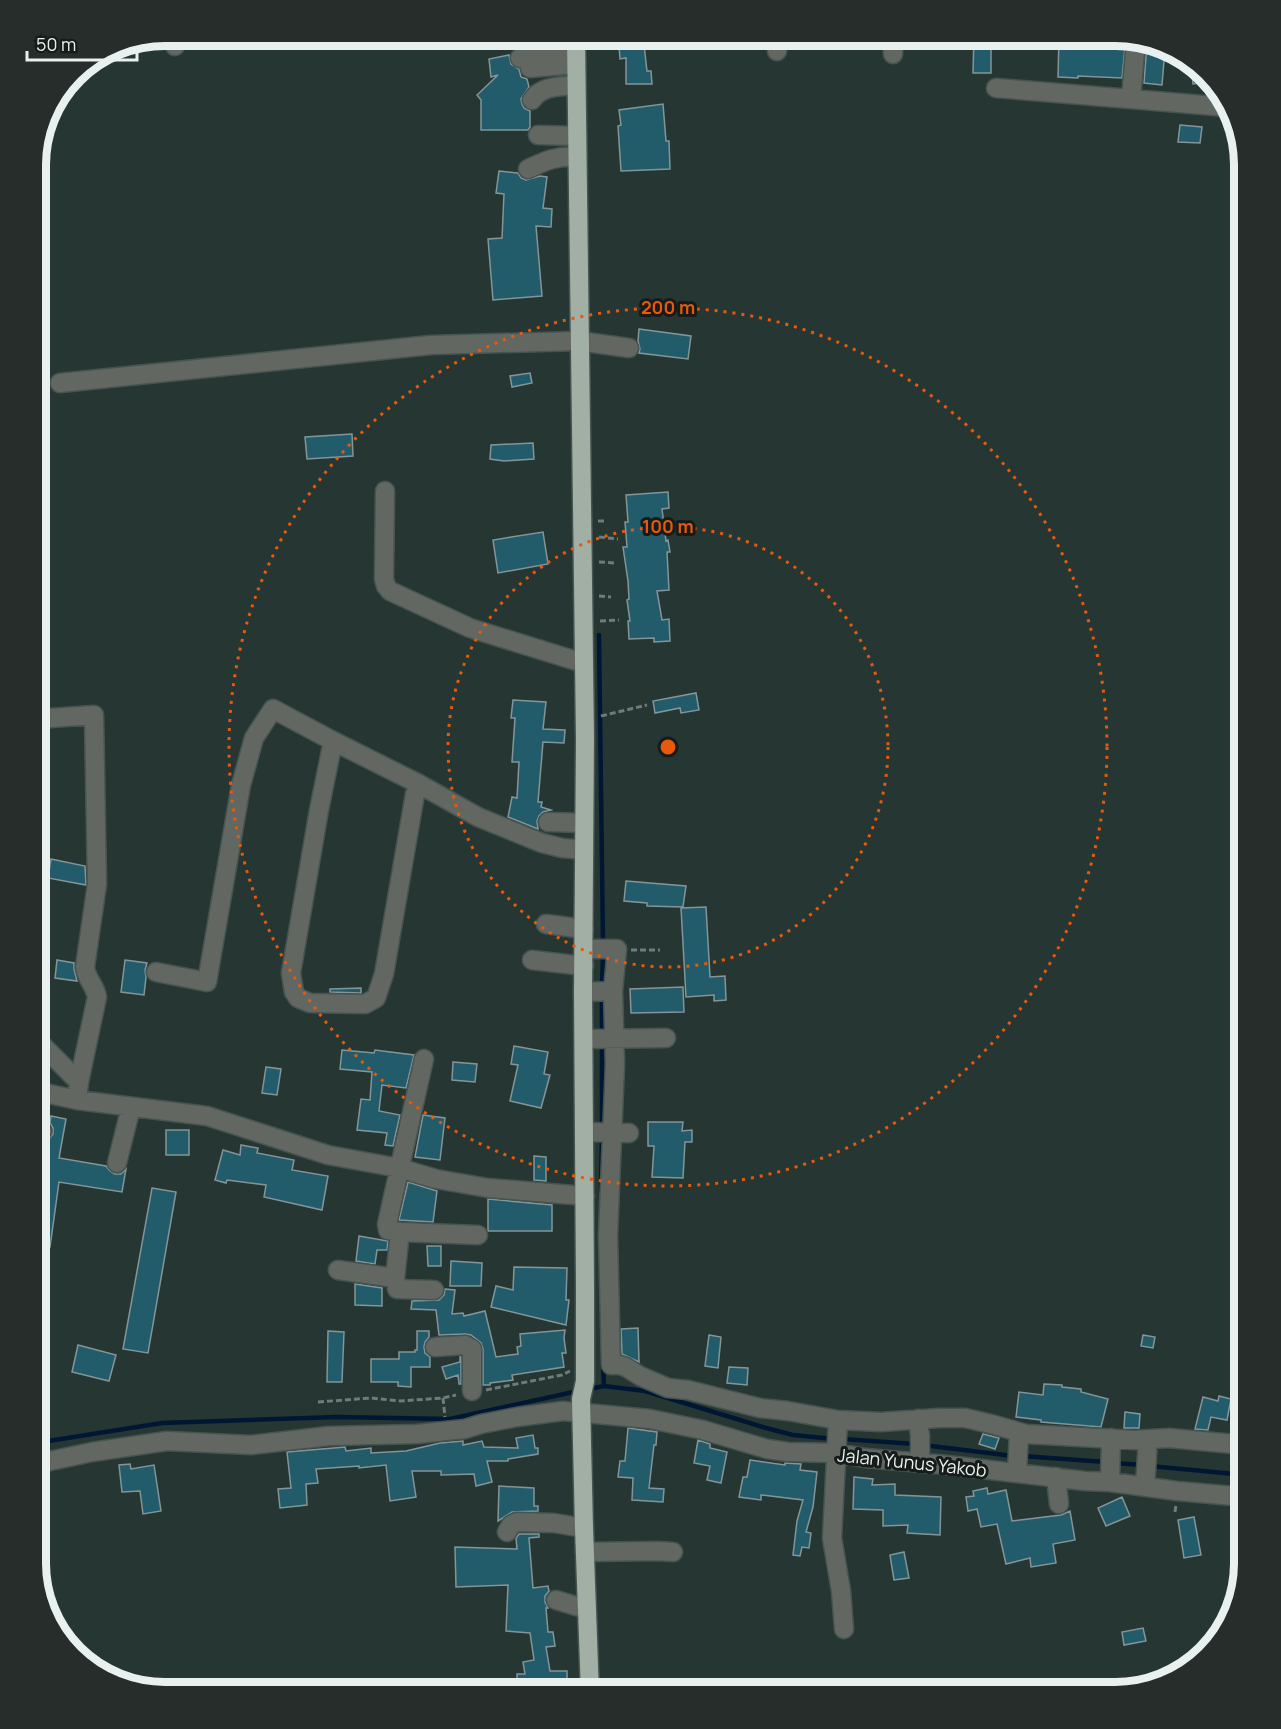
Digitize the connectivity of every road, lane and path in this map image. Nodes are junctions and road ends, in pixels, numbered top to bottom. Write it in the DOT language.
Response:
graph roads {
  1 [pos="1135,49"];
  2 [pos="576,50"];
  3 [pos="524,63"];
  4 [pos="576,85"];
  5 [pos="996,88"];
  6 [pos="1131,99"];
  7 [pos="532,100"];
  8 [pos="1218,106"];
  9 [pos="538,135"];
  10 [pos="577,136"];
  11 [pos="577,157"];
  12 [pos="528,169"];
  13 [pos="579,341"];
  14 [pos="629,348"];
  15 [pos="60,383"];
  16 [pos="385,491"];
  17 [pos="583,663"];
  18 [pos="647,705"];
  19 [pos="47,718"];
  20 [pos="584,720"];
  21 [pos="333,741"];
  22 [pos="419,784"];
  23 [pos="548,822"];
  24 [pos="584,824"];
  25 [pos="584,850"];
  26 [pos="546,924"];
  27 [pos="584,929"];
  28 [pos="660,950"];
  29 [pos="599,952"];
  30 [pos="532,960"];
  31 [pos="156,972"];
  32 [pos="600,991"];
  33 [pos="666,1038"];
  34 [pos="600,1039"];
  35 [pos="46,1052"];
  36 [pos="424,1059"];
  37 [pos="46,1091"];
  38 [pos="78,1091"];
  39 [pos="131,1107"];
  40 [pos="606,1132"];
  41 [pos="117,1162"];
  42 [pos="399,1168"];
  43 [pos="585,1196"];
  44 [pos="400,1232"];
  45 [pos="599,1233"];
  46 [pos="478,1235"];
  47 [pos="338,1270"];
  48 [pos="395,1278"];
  49 [pos="434,1290"];
  50 [pos="435,1347"];
  51 [pos="592,1378"];
  52 [pos="472,1391"];
  53 [pos="318,1402"];
  54 [pos="676,1406"];
  55 [pos="1019,1436"];
  56 [pos="837,1438"];
  57 [pos="1155,1439"];
  58 [pos="919,1443"];
  59 [pos="1234,1444"];
  60 [pos="46,1462"];
  61 [pos="1110,1462"];
  62 [pos="1017,1467"];
  63 [pos="1056,1477"];
  64 [pos="1146,1480"];
  65 [pos="1234,1495"];
  66 [pos="1059,1504"];
  67 [pos="584,1528"];
  68 [pos="507,1532"];
  69 [pos="585,1552"];
  70 [pos="673,1552"];
  71 [pos="556,1600"];
  72 [pos="586,1609"];
  73 [pos="844,1629"];
  74 [pos="589,1682"];
  1 -- 6 [label="street"];
  2 -- 3 [label="street"];
  2 -- 4 [label="highway"];
  4 -- 7 [label="street"];
  4 -- 10 [label="highway"];
  5 -- 6 [label="street"];
  6 -- 8 [label="street"];
  9 -- 10 [label="street"];
  10 -- 11 [label="highway"];
  11 -- 12 [label="street"];
  11 -- 13 [label="highway"];
  13 -- 14 [label="street"];
  13 -- 15 [label="street"];
  13 -- 17 [label="highway"];
  16 -- 17 [label="street"];
  17 -- 20 [label="highway"];
  18 -- 20 [label="path"];
  19 -- 38 [label="street"];
  20 -- 24 [label="highway"];
  21 -- 22 [label="street"];
  21 -- 22 [label="street"];
  21 -- 31 [label="street"];
  22 -- 25 [label="street"];
  23 -- 24 [label="street"];
  24 -- 25 [label="highway"];
  25 -- 27 [label="highway"];
  26 -- 27 [label="street"];
  27 -- 29 [label="highway"];
  28 -- 29 [label="path"];
  29 -- 30 [label="street"];
  29 -- 32 [label="highway"];
  29 -- 32 [label="street"];
  32 -- 34 [label="highway"];
  32 -- 34 [label="street"];
  33 -- 34 [label="street"];
  34 -- 40 [label="highway"];
  34 -- 40 [label="street"];
  35 -- 38 [label="street"];
  36 -- 42 [label="street"];
  37 -- 38 [label="street"];
  38 -- 39 [label="street"];
  39 -- 41 [label="street"];
  39 -- 42 [label="street"];
  40 -- 43 [label="highway"];
  40 -- 45 [label="street"];
  42 -- 43 [label="street"];
  42 -- 44 [label="street"];
  43 -- 45 [label="highway"];
  44 -- 46 [label="street"];
  44 -- 48 [label="street"];
  45 -- 51 [label="highway"];
  45 -- 51 [label="street"];
  47 -- 48 [label="street"];
  48 -- 49 [label="street"];
  50 -- 52 [label="street"];
  51 -- 52 [label="path"];
  51 -- 54 [label="street, Jalan Yunus Yakob"];
  51 -- 54 [label="street"];
  51 -- 60 [label="street"];
  51 -- 67 [label="highway"];
  52 -- 53 [label="path"];
  54 -- 56 [label="street, Jalan Yunus Yakob"];
  54 -- 56 [label="street"];
  55 -- 58 [label="street"];
  55 -- 61 [label="street"];
  55 -- 62 [label="street"];
  56 -- 58 [label="street"];
  56 -- 58 [label="street, Jalan Yunus Yakob"];
  56 -- 73 [label="street"];
  57 -- 59 [label="street"];
  57 -- 61 [label="street"];
  57 -- 64 [label="street"];
  58 -- 62 [label="street, Jalan Yunus Yakob"];
  61 -- 63 [label="street, Jalan Yunus Yakob"];
  61 -- 64 [label="street, Jalan Yunus Yakob"];
  62 -- 63 [label="street, Jalan Yunus Yakob"];
  63 -- 66 [label="street"];
  64 -- 65 [label="street, Jalan Yunus Yakob"];
  67 -- 68 [label="street"];
  67 -- 69 [label="highway"];
  69 -- 70 [label="street"];
  69 -- 72 [label="highway"];
  71 -- 72 [label="street"];
  72 -- 74 [label="highway"];
}
